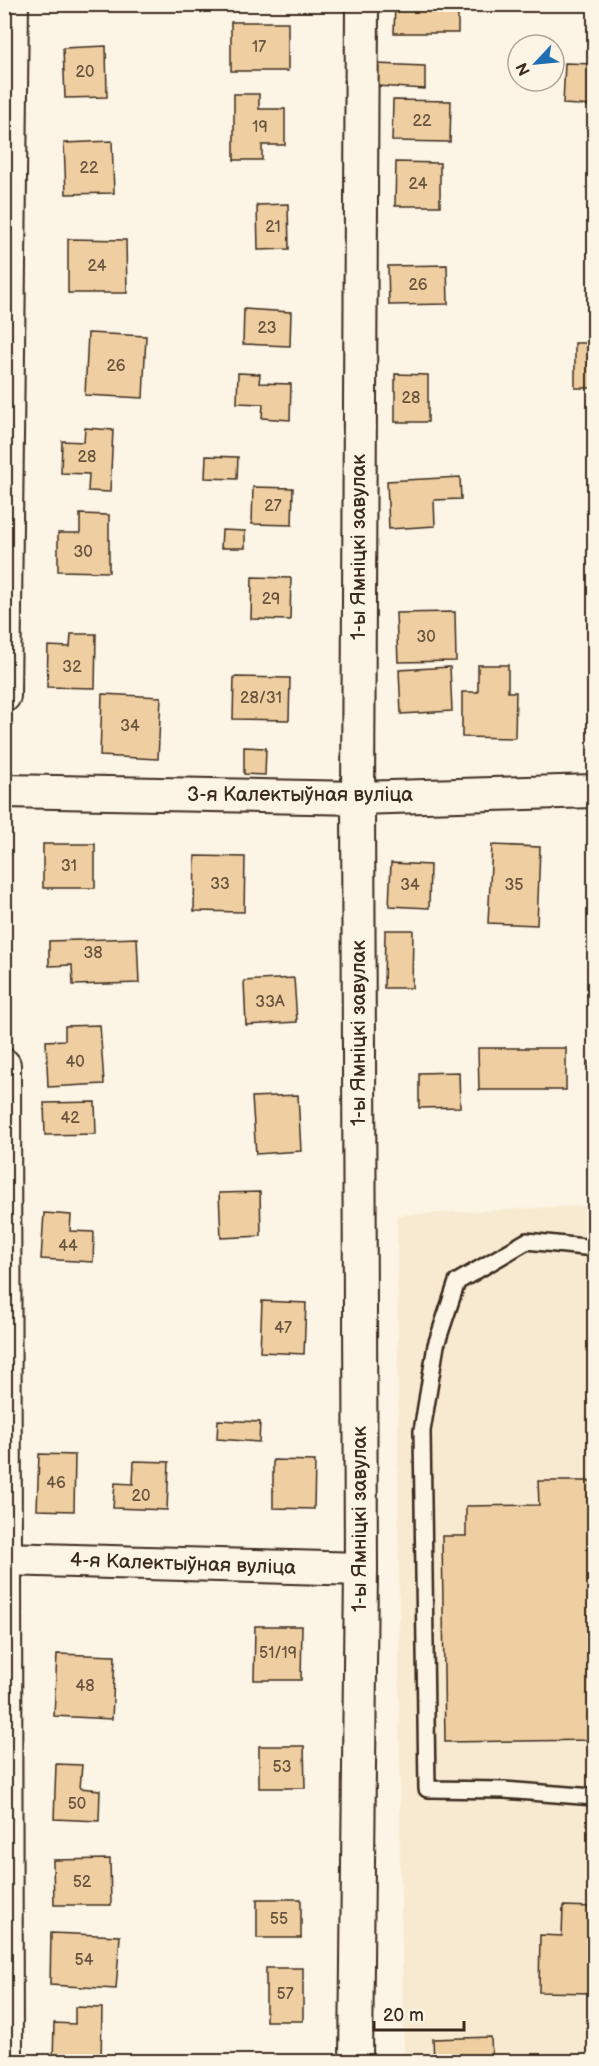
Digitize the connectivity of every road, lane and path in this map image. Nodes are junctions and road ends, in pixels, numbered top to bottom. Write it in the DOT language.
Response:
graph roads {
  1 [pos="12,4"];
  2 [pos="362,4"];
  3 [pos="4,696"];
  4 [pos="4,791"];
  5 [pos="594,791"];
  6 [pos="358,798"];
  7 [pos="4,1065"];
  8 [pos="594,1248"];
  9 [pos="5,1559"];
  10 [pos="361,1569"];
  11 [pos="594,1797"];
  12 [pos="6,2061"];
  13 [pos="356,2061"];
  1 -- 3 [label="street"];
  2 -- 6 [label="street, 1-ы Ямніцкі завулак"];
  4 -- 6 [label="street, 3-я Калектыўная вуліца"];
  5 -- 6 [label="street, 3-я Калектыўная вуліца"];
  6 -- 10 [label="street, 1-ы Ямніцкі завулак"];
  7 -- 9 [label="street"];
  8 -- 11 [label="lane"];
  9 -- 10 [label="street, 4-я Калектыўная вуліца"];
  9 -- 12 [label="street"];
  10 -- 13 [label="street, 1-ы Ямніцкі завулак"];
}
